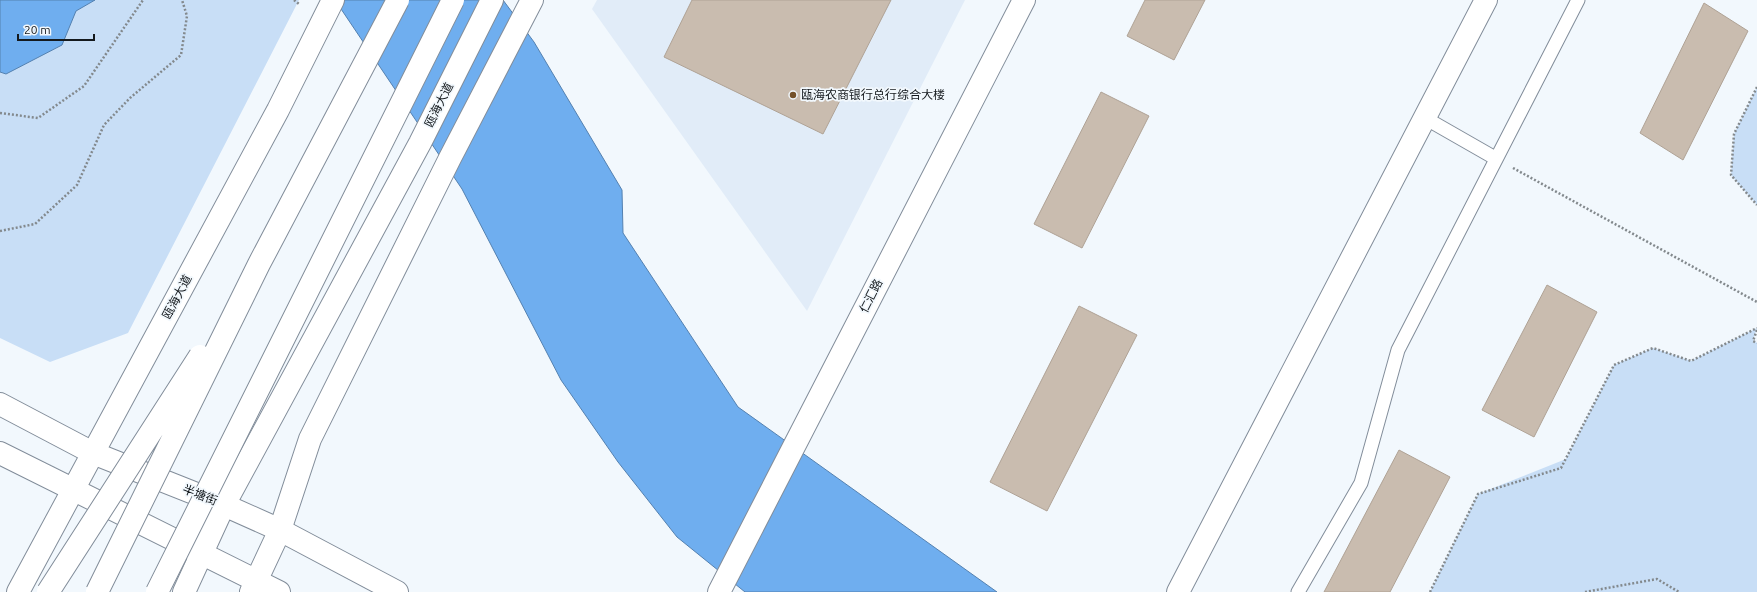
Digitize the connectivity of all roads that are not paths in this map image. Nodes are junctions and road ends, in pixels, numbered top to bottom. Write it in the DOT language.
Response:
graph roads {
  1 [pos="333,0"];
  2 [pos="398,0"];
  3 [pos="453,0"];
  4 [pos="492,0"];
  5 [pos="532,0"];
  6 [pos="1024,0"];
  7 [pos="1486,0"];
  8 [pos="1578,0"];
  9 [pos="1425,118"];
  10 [pos="1495,158"];
  11 [pos="259,264"];
  12 [pos="0,404"];
  13 [pos="0,453"];
  14 [pos="93,453"];
  15 [pos="73,489"];
  16 [pos="224,505"];
  17 [pos="280,530"];
  18 [pos="202,555"];
  19 [pos="722,585"];
  20 [pos="254,586"];
  21 [pos="18,592"];
  22 [pos="48,592"];
  23 [pos="97,592"];
  24 [pos="157,592"];
  25 [pos="184,592"];
  26 [pos="279,592"];
  27 [pos="397,592"];
  28 [pos="1178,592"];
  29 [pos="1298,592"];
  1 -- 14 [label="main road, 瓯海大道"];
  2 -- 11 [label="main road, bridge"];
  3 -- 24 [label="main road, bridge"];
  4 -- 16 [label="main road, 瓯海大道"];
  5 -- 17 [label="main road"];
  6 -- 19 [label="main road, 仁汇路"];
  7 -- 9 [label="main road"];
  8 -- 10 [label="lane"];
  9 -- 10 [label="lane"];
  9 -- 28 [label="main road"];
  10 -- 29 [label="lane"];
  11 -- 22 [label="main road, bridge"];
  11 -- 23 [label="main road, bridge"];
  12 -- 14 [label="main road, 半塘街"];
  13 -- 15 [label="main road"];
  14 -- 15 [label="main road, 瓯海大道"];
  14 -- 16 [label="main road, 半塘街"];
  15 -- 18 [label="main road"];
  15 -- 21 [label="main road, 瓯海大道"];
  16 -- 17 [label="main road, 半塘街"];
  16 -- 18 [label="main road, 瓯海大道"];
  17 -- 20 [label="main road"];
  17 -- 27 [label="main road, 半塘街"];
  18 -- 20 [label="main road"];
  18 -- 25 [label="main road, 瓯海大道"];
  20 -- 26 [label="main road"];
}
